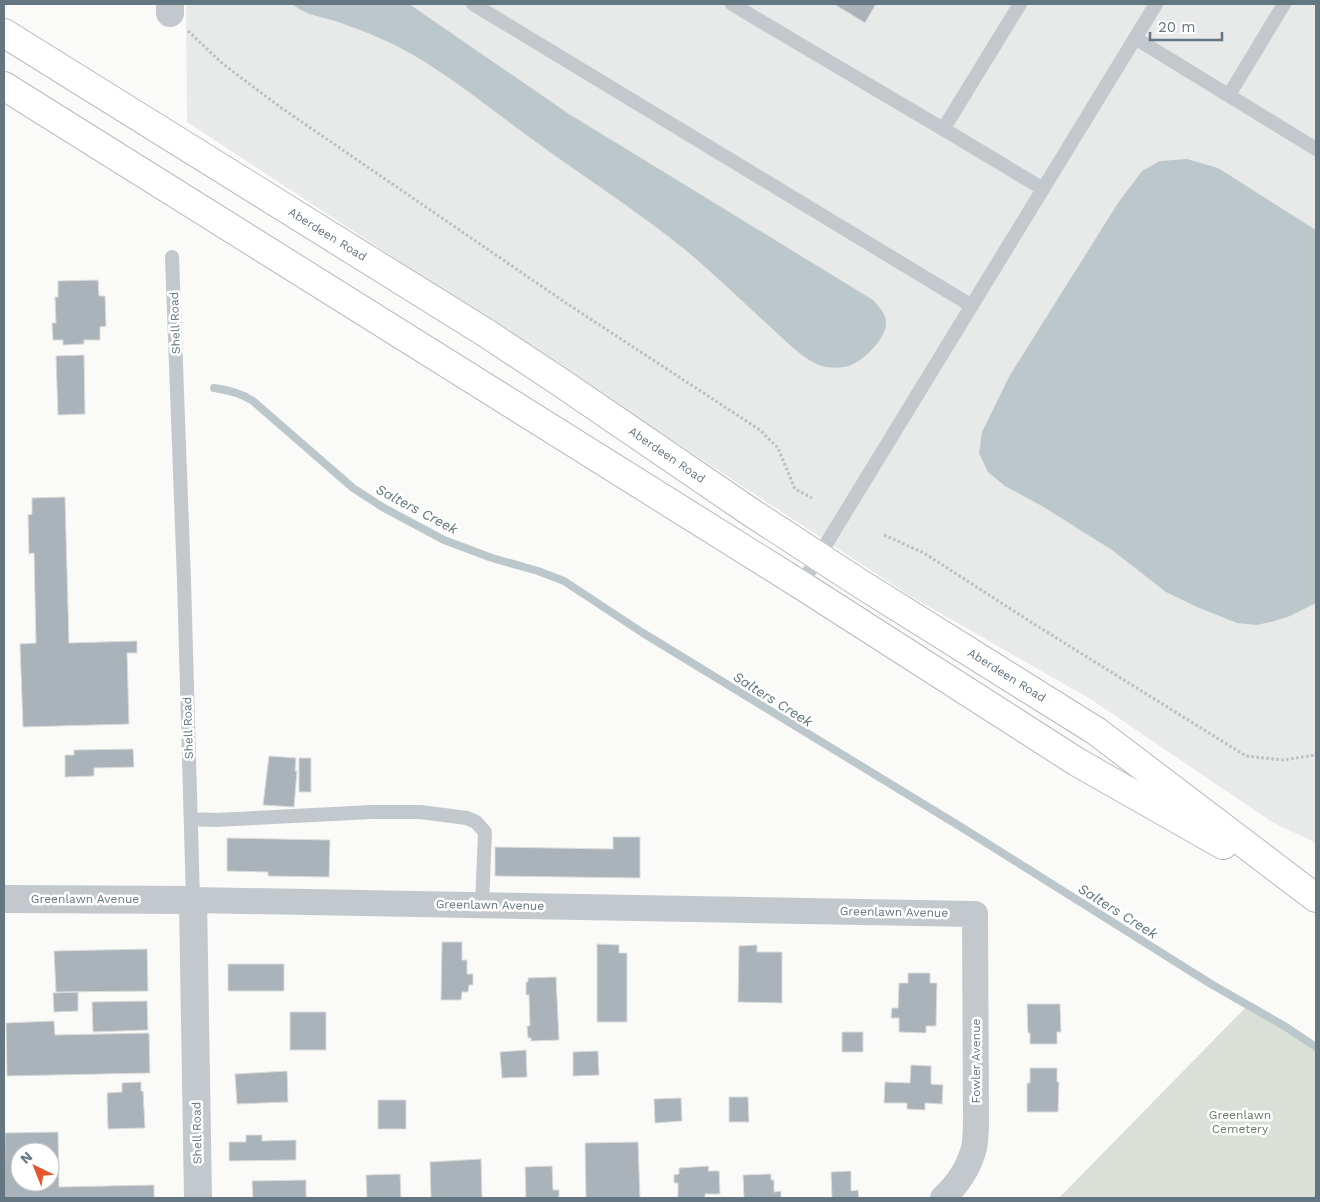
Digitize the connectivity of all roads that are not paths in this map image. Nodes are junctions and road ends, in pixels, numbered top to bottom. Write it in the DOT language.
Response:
graph roads {
  1 [pos="473,4"];
  2 [pos="732,4"];
  3 [pos="1020,4"];
  4 [pos="1156,4"];
  5 [pos="1284,4"];
  6 [pos="4,33"];
  7 [pos="1135,38"];
  8 [pos="4,86"];
  9 [pos="1229,95"];
  10 [pos="944,128"];
  11 [pos="1316,149"];
  12 [pos="1043,189"];
  13 [pos="172,257"];
  14 [pos="972,306"];
  15 [pos="819,556"];
  16 [pos="801,585"];
  17 [pos="191,819"];
  18 [pos="1316,898"];
  19 [pos="4,899"];
  20 [pos="193,900"];
  21 [pos="482,904"];
  22 [pos="975,914"];
  23 [pos="198,1198"];
  24 [pos="943,1198"];
  1 -- 14 [label="lane"];
  2 -- 10 [label="lane"];
  3 -- 10 [label="lane"];
  4 -- 7 [label="lane"];
  5 -- 9 [label="lane"];
  6 -- 15 [label="main road, Aberdeen Road"];
  7 -- 9 [label="lane"];
  7 -- 12 [label="lane"];
  8 -- 16 [label="main road, Aberdeen Road"];
  9 -- 11 [label="lane"];
  10 -- 12 [label="lane"];
  12 -- 14 [label="lane"];
  13 -- 17 [label="lane, Shell Road"];
  14 -- 15 [label="lane"];
  15 -- 16 [label="lane"];
  15 -- 18 [label="main road, Aberdeen Road"];
  16 -- 18 [label="main road, Aberdeen Road"];
  17 -- 20 [label="lane, Shell Road"];
  17 -- 21 [label="lane"];
  19 -- 20 [label="street, Greenlawn Avenue"];
  20 -- 21 [label="street, Greenlawn Avenue"];
  20 -- 23 [label="street, Shell Road"];
  21 -- 22 [label="street, Greenlawn Avenue"];
  22 -- 24 [label="street, Fowler Avenue"];
}
